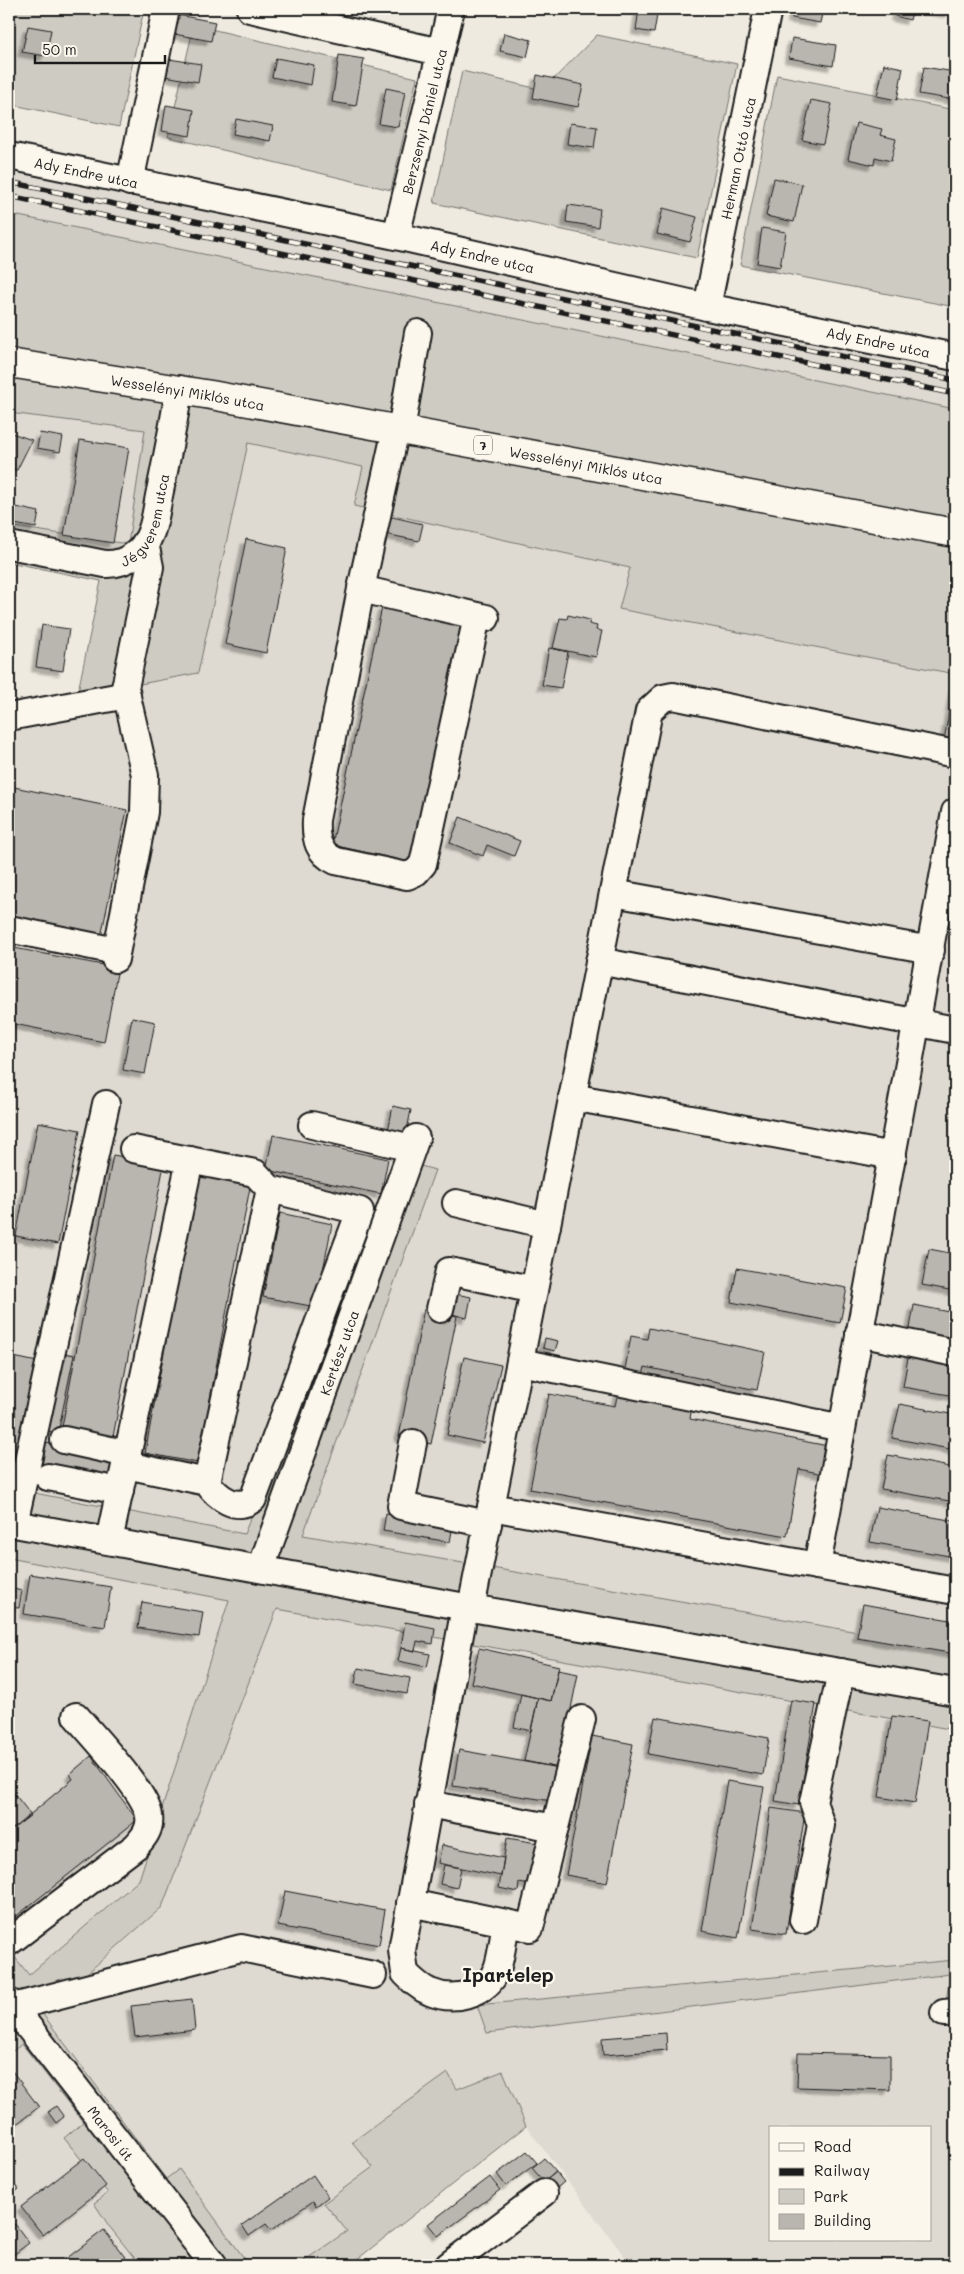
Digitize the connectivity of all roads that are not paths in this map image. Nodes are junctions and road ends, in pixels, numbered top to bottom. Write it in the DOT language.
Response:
graph roads {
  1 [pos="166,9"];
  2 [pos="250,9"];
  3 [pos="450,9"];
  4 [pos="768,9"];
  5 [pos="440,52"];
  6 [pos="9,156"];
  7 [pos="130,182"];
  8 [pos="396,236"];
  9 [pos="708,306"];
  10 [pos="418,333"];
  11 [pos="955,357"];
  12 [pos="9,363"];
  13 [pos="178,389"];
  14 [pos="399,430"];
  15 [pos="955,533"];
  16 [pos="145,543"];
  17 [pos="9,545"];
  18 [pos="364,577"];
  19 [pos="127,695"];
  20 [pos="9,717"];
  21 [pos="955,754"];
  22 [pos="303,798"];
  23 [pos="955,812"];
  24 [pos="612,893"];
  25 [pos="9,929"];
  26 [pos="931,950"];
  27 [pos="599,961"];
  28 [pos="918,1022"];
  29 [pos="955,1030"];
  30 [pos="572,1097"];
  31 [pos="106,1104"];
  32 [pos="312,1126"];
  33 [pos="133,1149"];
  34 [pos="893,1156"];
  35 [pos="190,1160"];
  36 [pos="270,1189"];
  37 [pos="456,1203"];
  38 [pos="547,1225"];
  39 [pos="534,1290"];
  40 [pos="440,1309"];
  41 [pos="860,1333"];
  42 [pos="955,1353"];
  43 [pos="520,1362"];
  44 [pos="842,1428"];
  45 [pos="64,1440"];
  46 [pos="413,1443"];
  47 [pos="127,1459"];
  48 [pos="48,1477"];
  49 [pos="207,1482"];
  50 [pos="120,1491"];
  51 [pos="490,1516"];
  52 [pos="11,1524"];
  53 [pos="109,1541"];
  54 [pos="817,1566"];
  55 [pos="261,1568"];
  56 [pos="955,1591"];
  57 [pos="468,1607"];
  58 [pos="840,1672"];
  59 [pos="955,1692"];
  60 [pos="76,1716"];
  61 [pos="582,1719"];
  62 [pos="428,1804"];
  63 [pos="555,1828"];
  64 [pos="410,1903"];
  65 [pos="803,1920"];
  66 [pos="506,1923"];
  67 [pos="9,1942"];
  68 [pos="373,1975"];
  69 [pos="14,2016"];
  70 [pos="544,2193"];
  71 [pos="214,2265"];
  72 [pos="449,2265"];
  1 -- 7 [label="street"];
  2 -- 5 [label="street"];
  3 -- 5 [label="street, Berzsenyi Dániel utca"];
  4 -- 9 [label="street, Herman Ottó utca"];
  5 -- 8 [label="street, Berzsenyi Dániel utca"];
  6 -- 7 [label="street, Ady Endre utca"];
  7 -- 8 [label="street, Ady Endre utca"];
  8 -- 9 [label="street, Ady Endre utca"];
  9 -- 11 [label="street, Ady Endre utca"];
  10 -- 14 [label="street"];
  12 -- 13 [label="main road, Wesselényi Miklós utca / 7"];
  13 -- 14 [label="main road, Wesselényi Miklós utca / 7"];
  13 -- 16 [label="street, Jégverem utca"];
  14 -- 15 [label="main road, Wesselényi Miklós utca / 7"];
  14 -- 18 [label="street"];
  16 -- 17 [label="street, Jégverem utca"];
  16 -- 19 [label="street"];
  18 -- 18 [label="street"];
  18 -- 22 [label="street"];
  19 -- 20 [label="street"];
  19 -- 25 [label="street"];
  21 -- 24 [label="street"];
  23 -- 26 [label="street"];
  24 -- 26 [label="street"];
  24 -- 27 [label="street"];
  26 -- 28 [label="street"];
  27 -- 28 [label="street"];
  27 -- 30 [label="street"];
  28 -- 29 [label="street"];
  28 -- 34 [label="street"];
  30 -- 34 [label="street"];
  30 -- 38 [label="street"];
  31 -- 52 [label="street"];
  32 -- 55 [label="street, Kertész utca"];
  33 -- 35 [label="street"];
  34 -- 41 [label="street"];
  35 -- 36 [label="street"];
  35 -- 47 [label="street"];
  36 -- 49 [label="street"];
  36 -- 49 [label="street"];
  37 -- 38 [label="street"];
  38 -- 39 [label="street"];
  39 -- 40 [label="street"];
  39 -- 43 [label="street"];
  41 -- 42 [label="street"];
  41 -- 44 [label="street"];
  43 -- 44 [label="street"];
  43 -- 51 [label="street"];
  44 -- 54 [label="street"];
  45 -- 47 [label="street"];
  46 -- 51 [label="street"];
  47 -- 49 [label="street"];
  47 -- 50 [label="street"];
  48 -- 50 [label="street"];
  50 -- 53 [label="street"];
  51 -- 54 [label="street"];
  51 -- 57 [label="street"];
  52 -- 53 [label="street"];
  53 -- 55 [label="street"];
  54 -- 56 [label="street"];
  55 -- 57 [label="street"];
  57 -- 58 [label="street"];
  57 -- 62 [label="street"];
  58 -- 59 [label="street"];
  58 -- 65 [label="street"];
  60 -- 67 [label="street"];
  61 -- 63 [label="street"];
  62 -- 63 [label="street"];
  62 -- 64 [label="street"];
  63 -- 66 [label="street"];
  64 -- 66 [label="street"];
  64 -- 66 [label="street"];
  68 -- 69 [label="street"];
  69 -- 71 [label="street, Marosi út"];
  70 -- 72 [label="street"];
}
